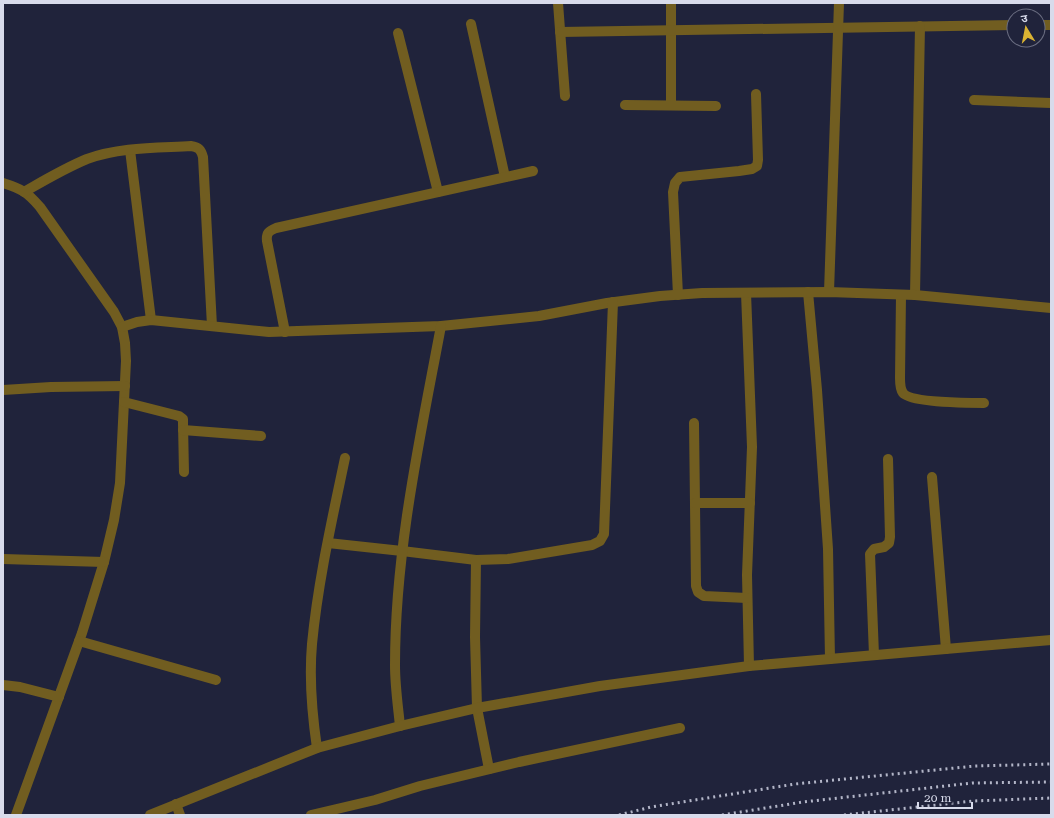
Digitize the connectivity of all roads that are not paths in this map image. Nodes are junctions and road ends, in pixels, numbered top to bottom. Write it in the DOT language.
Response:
graph roads {
  1 [pos="558,3"];
  2 [pos="671,3"];
  3 [pos="839,3"];
  4 [pos="471,24"];
  5 [pos="1006,25"];
  6 [pos="920,26"];
  7 [pos="838,27"];
  8 [pos="671,30"];
  9 [pos="560,32"];
  10 [pos="398,33"];
  11 [pos="756,94"];
  12 [pos="565,96"];
  13 [pos="974,100"];
  14 [pos="1051,103"];
  15 [pos="625,105"];
  16 [pos="671,106"];
  17 [pos="716,106"];
  18 [pos="130,150"];
  19 [pos="533,172"];
  20 [pos="505,177"];
  21 [pos="3,183"];
  22 [pos="24,192"];
  23 [pos="438,192"];
  24 [pos="808,292"];
  25 [pos="829,292"];
  26 [pos="746,293"];
  27 [pos="901,294"];
  28 [pos="678,295"];
  29 [pos="916,295"];
  30 [pos="613,302"];
  31 [pos="1051,308"];
  32 [pos="152,320"];
  33 [pos="212,326"];
  34 [pos="442,326"];
  35 [pos="122,327"];
  36 [pos="285,332"];
  37 [pos="125,386"];
  38 [pos="3,390"];
  39 [pos="124,402"];
  40 [pos="984,403"];
  41 [pos="694,423"];
  42 [pos="184,430"];
  43 [pos="261,436"];
  44 [pos="345,458"];
  45 [pos="888,458"];
  46 [pos="184,472"];
  47 [pos="932,478"];
  48 [pos="695,503"];
  49 [pos="750,503"];
  50 [pos="328,543"];
  51 [pos="402,551"];
  52 [pos="3,559"];
  53 [pos="476,560"];
  54 [pos="104,562"];
  55 [pos="748,598"];
  56 [pos="1051,640"];
  57 [pos="79,641"];
  58 [pos="946,649"];
  59 [pos="874,655"];
  60 [pos="830,659"];
  61 [pos="749,666"];
  62 [pos="216,680"];
  63 [pos="3,685"];
  64 [pos="59,697"];
  65 [pos="477,708"];
  66 [pos="400,726"];
  67 [pos="680,728"];
  68 [pos="317,748"];
  69 [pos="489,769"];
  70 [pos="176,804"];
  71 [pos="16,815"];
  72 [pos="150,815"];
  73 [pos="180,815"];
  74 [pos="311,815"];
  1 -- 9 [label="street"];
  2 -- 8 [label="street"];
  3 -- 7 [label="street"];
  4 -- 20 [label="street"];
  5 -- 6 [label="street"];
  6 -- 7 [label="street"];
  6 -- 29 [label="street"];
  7 -- 8 [label="street"];
  7 -- 25 [label="street"];
  8 -- 9 [label="street"];
  8 -- 16 [label="street"];
  9 -- 12 [label="street"];
  10 -- 23 [label="street"];
  11 -- 28 [label="street"];
  13 -- 14 [label="street"];
  15 -- 16 [label="street"];
  16 -- 17 [label="street"];
  18 -- 22 [label="street"];
  18 -- 32 [label="street"];
  18 -- 33 [label="street"];
  19 -- 20 [label="street"];
  20 -- 23 [label="street"];
  21 -- 22 [label="street"];
  22 -- 35 [label="street"];
  23 -- 36 [label="street"];
  24 -- 25 [label="street"];
  24 -- 26 [label="street"];
  24 -- 60 [label="street"];
  25 -- 27 [label="street"];
  26 -- 28 [label="street"];
  26 -- 49 [label="street"];
  27 -- 29 [label="street"];
  27 -- 40 [label="street"];
  28 -- 30 [label="street"];
  29 -- 31 [label="street"];
  30 -- 34 [label="street"];
  30 -- 53 [label="street"];
  32 -- 33 [label="street"];
  32 -- 35 [label="street"];
  33 -- 36 [label="street"];
  34 -- 36 [label="street"];
  34 -- 51 [label="street"];
  35 -- 37 [label="street"];
  37 -- 38 [label="street"];
  37 -- 39 [label="street"];
  39 -- 42 [label="street"];
  39 -- 54 [label="street"];
  41 -- 48 [label="street"];
  42 -- 43 [label="street"];
  42 -- 46 [label="street"];
  44 -- 50 [label="street"];
  45 -- 59 [label="street"];
  47 -- 58 [label="street"];
  48 -- 49 [label="street"];
  48 -- 55 [label="street"];
  49 -- 55 [label="street"];
  50 -- 51 [label="street"];
  50 -- 68 [label="street"];
  51 -- 53 [label="street"];
  51 -- 66 [label="street"];
  52 -- 54 [label="street"];
  53 -- 65 [label="street"];
  54 -- 57 [label="street"];
  55 -- 61 [label="street"];
  56 -- 58 [label="street"];
  57 -- 62 [label="street"];
  57 -- 64 [label="street"];
  58 -- 59 [label="street"];
  59 -- 60 [label="street"];
  60 -- 61 [label="street"];
  61 -- 65 [label="street"];
  63 -- 64 [label="street"];
  64 -- 71 [label="street"];
  65 -- 66 [label="street"];
  65 -- 69 [label="street"];
  66 -- 68 [label="street"];
  67 -- 69 [label="street"];
  68 -- 70 [label="street"];
  69 -- 74 [label="street"];
  70 -- 72 [label="street"];
  70 -- 73 [label="street"];
}
